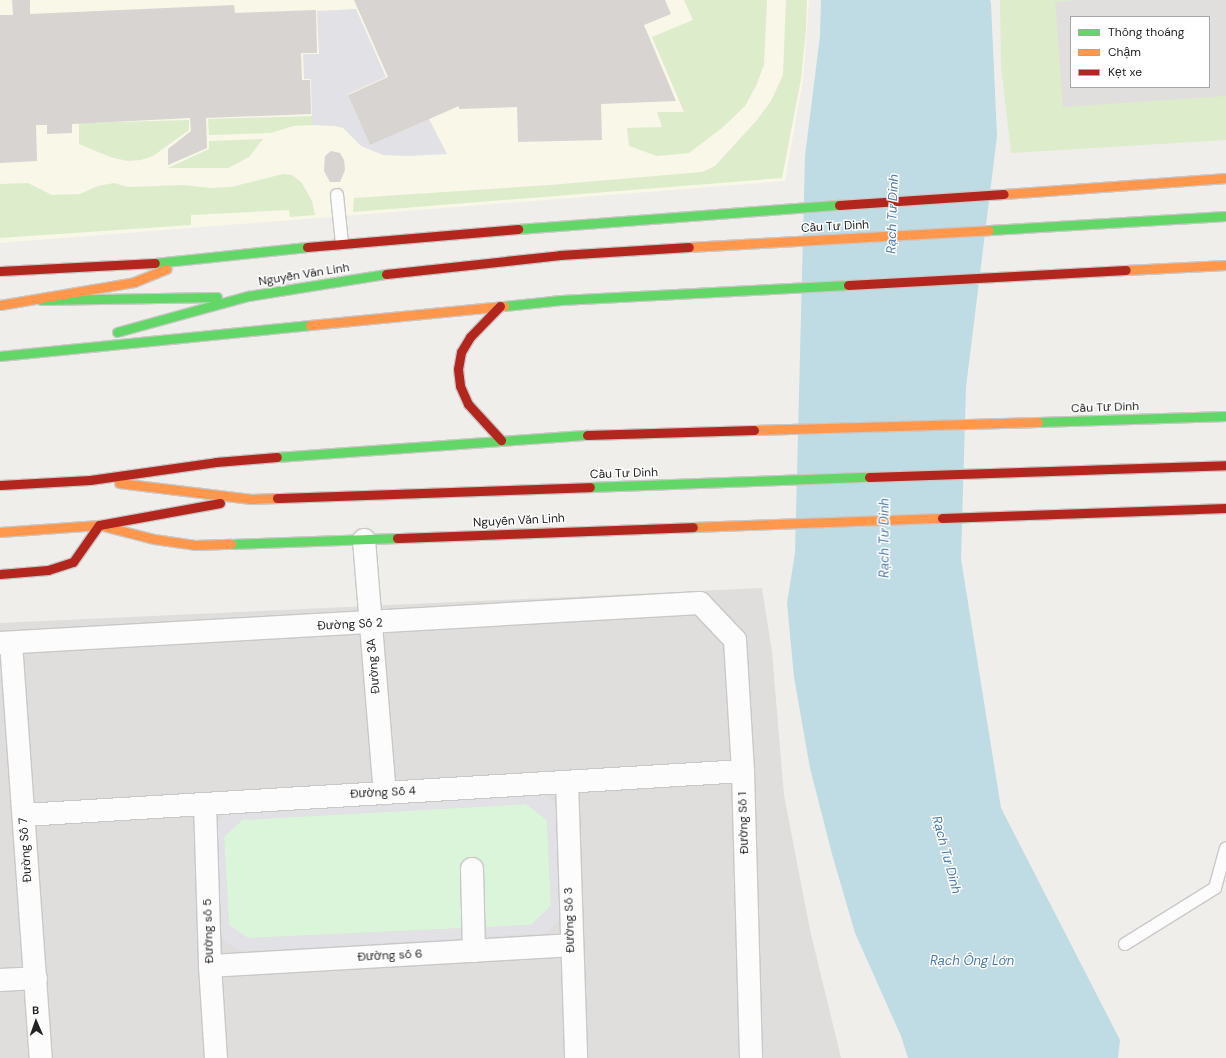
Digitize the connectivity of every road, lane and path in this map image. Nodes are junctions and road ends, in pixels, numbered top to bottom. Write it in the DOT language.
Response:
graph roads {
  1 [pos="1226,178"];
  2 [pos="337,195"];
  3 [pos="1226,216"];
  4 [pos="342,243"];
  5 [pos="560,255"];
  6 [pos="183,262"];
  7 [pos="1226,265"];
  8 [pos="0,271"];
  9 [pos="248,296"];
  10 [pos="41,300"];
  11 [pos="0,306"];
  12 [pos="500,306"];
  13 [pos="58,349"];
  14 [pos="0,356"];
  15 [pos="1226,416"];
  16 [pos="501,440"];
  17 [pos="1226,465"];
  18 [pos="90,480"];
  19 [pos="0,485"];
  20 [pos="251,499"];
  21 [pos="1226,508"];
  22 [pos="99,525"];
  23 [pos="0,532"];
  24 [pos="364,540"];
  25 [pos="0,574"];
  26 [pos="700,604"];
  27 [pos="370,624"];
  28 [pos="5,643"];
  29 [pos="743,771"];
  30 [pos="567,782"];
  31 [pos="385,793"];
  32 [pos="205,804"];
  33 [pos="24,815"];
  34 [pos="1226,848"];
  35 [pos="472,869"];
  36 [pos="1125,944"];
  37 [pos="571,945"];
  38 [pos="474,951"];
  39 [pos="210,966"];
  40 [pos="36,978"];
  41 [pos="0,980"];
  42 [pos="41,1058"];
  43 [pos="216,1058"];
  44 [pos="576,1058"];
  45 [pos="751,1058"];
  1 -- 4 [label="main road, Cầu Tư Dinh"];
  2 -- 4 [label="lane"];
  3 -- 5 [label="main road, Cầu Tư Dinh"];
  4 -- 6 [label="main road"];
  5 -- 9 [label="main road, Nguyễn Văn Linh"];
  6 -- 8 [label="main road"];
  6 -- 10 [label="main road"];
  7 -- 12 [label="main road, Nguyễn Văn Linh"];
  9 -- 10 [label="main road"];
  9 -- 13 [label="main road, Nguyễn Văn Linh"];
  10 -- 11 [label="main road"];
  12 -- 13 [label="main road, Nguyễn Văn Linh"];
  12 -- 16 [label="main road"];
  13 -- 14 [label="main road, Nguyễn Văn Linh"];
  15 -- 16 [label="main road, Cầu Tư Dinh"];
  16 -- 18 [label="main road"];
  17 -- 20 [label="main road, Cầu Tư Dinh"];
  18 -- 19 [label="main road"];
  18 -- 20 [label="main road"];
  20 -- 22 [label="main road"];
  21 -- 24 [label="main road, Nguyễn Văn Linh"];
  22 -- 23 [label="main road, Nguyễn Văn Linh"];
  22 -- 24 [label="main road, Nguyễn Văn Linh"];
  22 -- 25 [label="main road"];
  24 -- 27 [label="street, Đường 3A"];
  26 -- 27 [label="street, Đường Số 2"];
  26 -- 29 [label="street, Đường Số 1"];
  27 -- 28 [label="street, Đường Số 2"];
  27 -- 31 [label="street, Đường 3A"];
  28 -- 33 [label="street, Đường Số 7"];
  29 -- 30 [label="street, Đường Số 4"];
  29 -- 45 [label="street, Đường Số 1"];
  30 -- 31 [label="street, Đường Số 4"];
  30 -- 37 [label="street, Đường Số 3"];
  31 -- 32 [label="street, Đường Số 4"];
  32 -- 33 [label="street, Đường Số 4"];
  32 -- 39 [label="street, Đường số 5"];
  33 -- 40 [label="street, Đường Số 7"];
  34 -- 36 [label="lane"];
  35 -- 38 [label="street"];
  37 -- 38 [label="street, Đường số 6"];
  37 -- 44 [label="street, Đường Số 3"];
  38 -- 39 [label="street, Đường số 6"];
  39 -- 43 [label="street, Đường số 5"];
  40 -- 41 [label="street"];
  40 -- 42 [label="street, Đường Số 7"];
}
